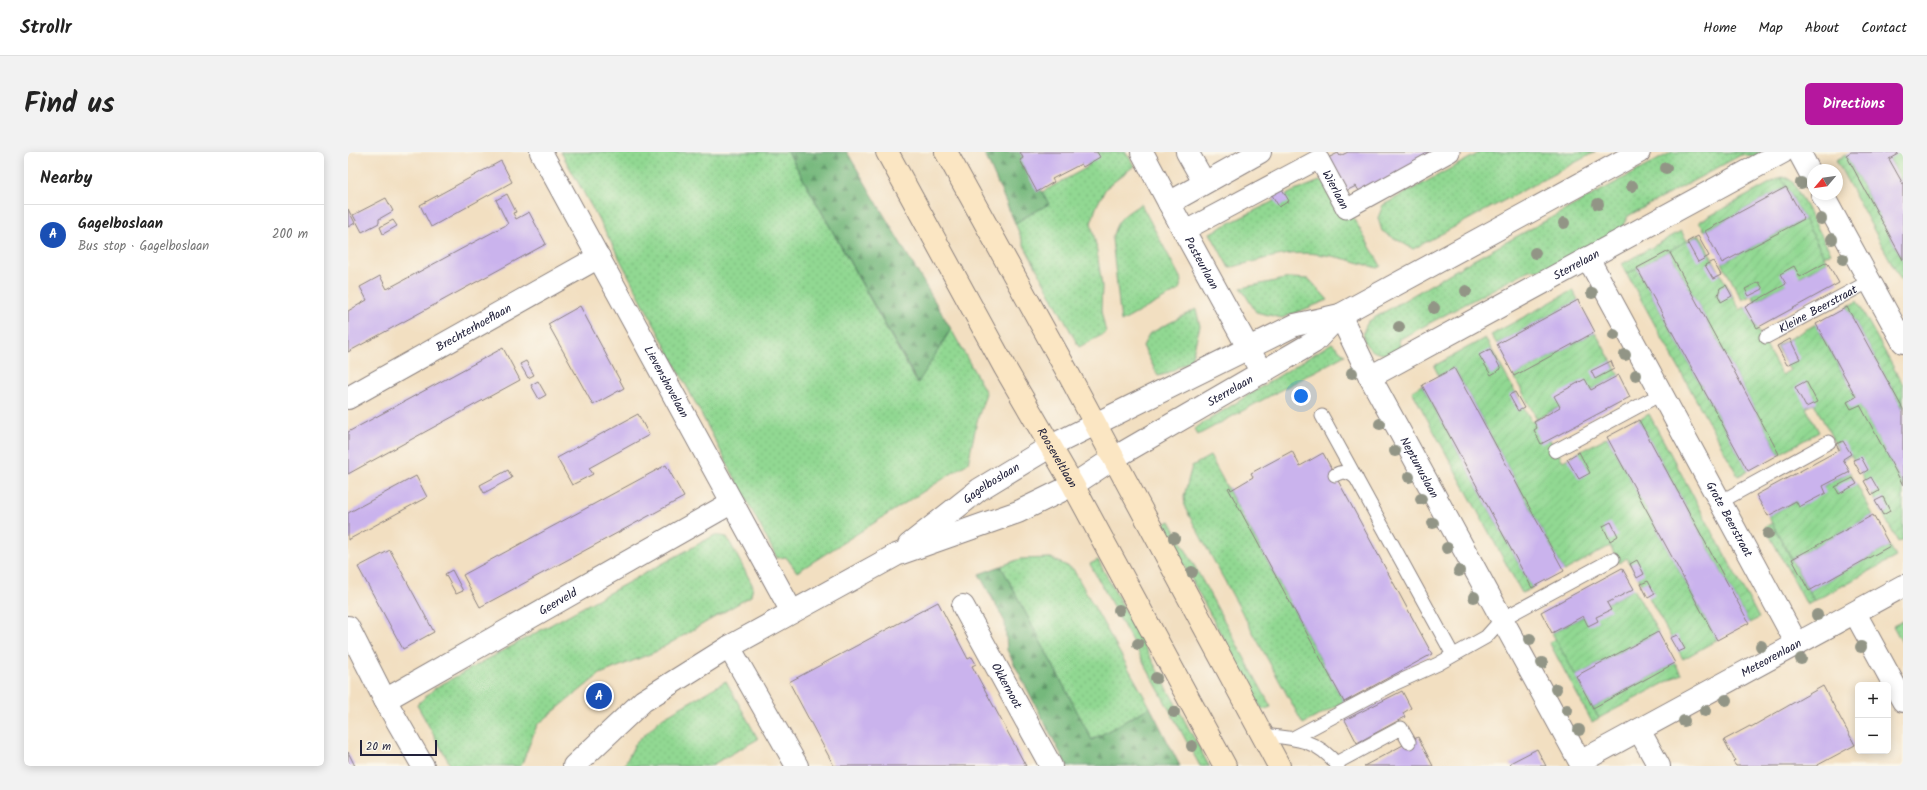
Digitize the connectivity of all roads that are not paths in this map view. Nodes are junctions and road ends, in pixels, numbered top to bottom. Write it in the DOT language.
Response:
graph roads {
  1 [pos="541,152"];
  2 [pos="887,152"];
  3 [pos="946,152"];
  4 [pos="1142,152"];
  5 [pos="1187,152"];
  6 [pos="1260,152"];
  7 [pos="1450,152"];
  8 [pos="1639,152"];
  9 [pos="1783,152"];
  10 [pos="1799,152"];
  11 [pos="1807,167"];
  12 [pos="1204,182"];
  13 [pos="1825,200"];
  14 [pos="1169,203"];
  15 [pos="1184,231"];
  16 [pos="599,257"];
  17 [pos="1588,258"];
  18 [pos="1870,281"];
  19 [pos="1340,314"];
  20 [pos="1766,337"];
  21 [pos="1903,342"];
  22 [pos="1248,348"];
  23 [pos="1262,373"];
  24 [pos="1370,377"];
  25 [pos="1661,394"];
  26 [pos="348,398"];
  27 [pos="1322,416"];
  28 [pos="1096,425"];
  29 [pos="1829,442"];
  30 [pos="1051,446"];
  31 [pos="1555,451"];
  32 [pos="1114,458"];
  33 [pos="1335,475"];
  34 [pos="1356,478"];
  35 [pos="1072,485"];
  36 [pos="1720,502"];
  37 [pos="731,503"];
  38 [pos="896,555"];
  39 [pos="1612,559"];
  40 [pos="1903,586"];
  41 [pos="963,606"];
  42 [pos="792,612"];
  43 [pos="1855,612"];
  44 [pos="1502,619"];
  45 [pos="348,627"];
  46 [pos="1797,644"];
  47 [pos="728,647"];
  48 [pos="1453,655"];
  49 [pos="385,700"];
  50 [pos="1903,700"];
  51 [pos="1639,730"];
  52 [pos="1263,735"];
  53 [pos="1293,738"];
  54 [pos="1409,742"];
  55 [pos="1337,764"];
  56 [pos="423,766"];
  57 [pos="574,766"];
  58 [pos="797,766"];
  59 [pos="1051,766"];
  60 [pos="1225,766"];
  61 [pos="1279,766"];
  62 [pos="1659,766"];
  1 -- 16 [label="street, Lievenshovelaan"];
  2 -- 30 [label="main road, Rooseveltlaan"];
  3 -- 28 [label="main road"];
  4 -- 14 [label="street, Pasteurlaan"];
  5 -- 12 [label="street"];
  6 -- 12 [label="street"];
  7 -- 15 [label="street, Wierlaan"];
  8 -- 19 [label="street, Sterrelaan"];
  9 -- 17 [label="street, Sterrelaan"];
  10 -- 11 [label="street"];
  12 -- 14 [label="street"];
  13 -- 18 [label="street, Kleine Beerstraat"];
  14 -- 15 [label="street, Pasteurlaan"];
  15 -- 22 [label="street, Pasteurlaan"];
  16 -- 26 [label="street, Brechterhoeflaan"];
  16 -- 37 [label="street, Lievenshovelaan"];
  17 -- 24 [label="street, Sterrelaan"];
  17 -- 25 [label="street, Grote Beerstraat"];
  18 -- 20 [label="lane, Kleine Beerstraat"];
  18 -- 21 [label="street, Kleine Beerstraat"];
  19 -- 22 [label="street, Sterrelaan"];
  19 -- 23 [label="street, Sterrelaan"];
  19 -- 24 [label="street, Neptunuslaan"];
  22 -- 23 [label="street, Pasteurlaan"];
  22 -- 28 [label="street, Sterrelaan"];
  23 -- 32 [label="street, Sterrelaan"];
  24 -- 44 [label="street, Neptunuslaan"];
  25 -- 31 [label="lane"];
  25 -- 36 [label="street, Grote Beerstraat"];
  27 -- 34 [label="lane"];
  28 -- 30 [label="street, Gagelboslaan"];
  28 -- 32 [label="main road"];
  29 -- 36 [label="lane"];
  30 -- 35 [label="main road, Rooseveltlaan"];
  30 -- 38 [label="street, Gagelboslaan"];
  32 -- 35 [label="street, Gagelboslaan"];
  32 -- 52 [label="main road"];
  33 -- 34 [label="lane"];
  34 -- 48 [label="lane"];
  35 -- 38 [label="street, Gagelboslaan"];
  35 -- 60 [label="main road, Rooseveltlaan"];
  36 -- 46 [label="street, Grote Beerstraat"];
  37 -- 42 [label="street, Lievenshovelaan"];
  37 -- 49 [label="street, Geerveld"];
  38 -- 42 [label="street, Gagelboslaan"];
  39 -- 44 [label="lane"];
  40 -- 43 [label="street, Meteorenlaan"];
  41 -- 59 [label="street, Okkernoot"];
  42 -- 47 [label="street, Gagelboslaan"];
  43 -- 46 [label="street, Meteorenlaan"];
  43 -- 50 [label="street"];
  44 -- 48 [label="lane"];
  44 -- 51 [label="street, Neptunuslaan"];
  45 -- 49 [label="street"];
  46 -- 51 [label="street, Meteorenlaan"];
  47 -- 57 [label="street, Gagelboslaan"];
  47 -- 58 [label="street"];
  48 -- 53 [label="lane"];
  49 -- 56 [label="street"];
  51 -- 62 [label="street"];
  52 -- 53 [label="lane"];
  52 -- 61 [label="main road"];
  53 -- 55 [label="lane"];
  54 -- 55 [label="lane"];
}
